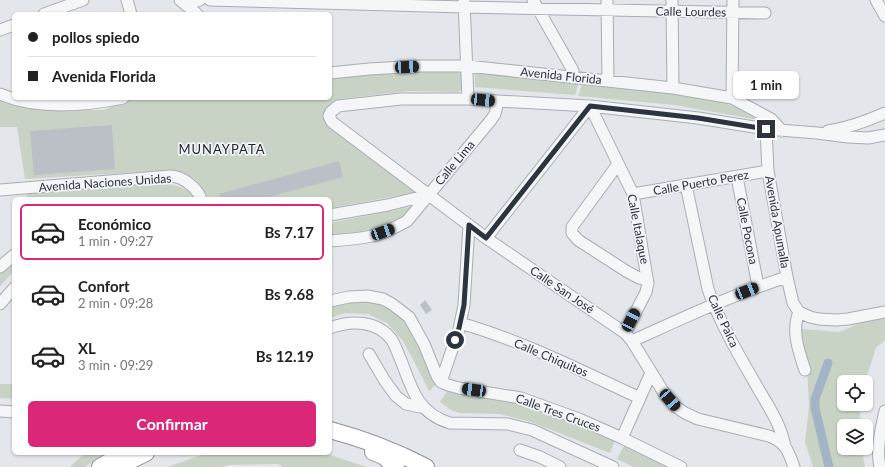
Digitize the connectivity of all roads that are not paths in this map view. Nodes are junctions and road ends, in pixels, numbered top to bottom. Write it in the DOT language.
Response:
graph roads {
  1 [pos="83,0"];
  2 [pos="127,0"];
  3 [pos="200,0"];
  4 [pos="210,0"];
  5 [pos="733,0"];
  6 [pos="876,0"];
  7 [pos="299,1"];
  8 [pos="183,2"];
  9 [pos="464,3"];
  10 [pos="535,4"];
  11 [pos="607,5"];
  12 [pos="672,6"];
  13 [pos="50,12"];
  14 [pos="130,12"];
  15 [pos="195,12"];
  16 [pos="298,12"];
  17 [pos="733,12"];
  18 [pos="765,13"];
  19 [pos="885,16"];
  20 [pos="12,26"];
  21 [pos="0,30"];
  22 [pos="467,66"];
  23 [pos="332,73"];
  24 [pos="573,78"];
  25 [pos="608,81"];
  26 [pos="673,88"];
  27 [pos="732,98"];
  28 [pos="468,99"];
  29 [pos="20,100"];
  30 [pos="110,100"];
  31 [pos="498,101"];
  32 [pos="590,106"];
  33 [pos="885,113"];
  34 [pos="766,129"];
  35 [pos="782,131"];
  36 [pos="817,133"];
  37 [pos="885,135"];
  38 [pos="618,164"];
  39 [pos="768,171"];
  40 [pos="737,177"];
  41 [pos="686,186"];
  42 [pos="0,190"];
  43 [pos="633,194"];
  44 [pos="428,195"];
  45 [pos="200,197"];
  46 [pos="332,215"];
  47 [pos="469,225"];
  48 [pos="486,238"];
  49 [pos="332,240"];
  50 [pos="12,257"];
  51 [pos="0,267"];
  52 [pos="787,277"];
  53 [pos="647,279"];
  54 [pos="758,286"];
  55 [pos="12,290"];
  56 [pos="332,301"];
  57 [pos="0,304"];
  58 [pos="713,305"];
  59 [pos="800,312"];
  60 [pos="885,312"];
  61 [pos="460,323"];
  62 [pos="332,327"];
  63 [pos="628,337"];
  64 [pos="369,354"];
  65 [pos="805,370"];
  66 [pos="651,373"];
  67 [pos="441,382"];
  68 [pos="640,398"];
  69 [pos="423,406"];
  70 [pos="0,411"];
  71 [pos="12,412"];
  72 [pos="885,412"];
  73 [pos="332,431"];
  74 [pos="622,438"];
  75 [pos="332,440"];
  76 [pos="785,447"];
  77 [pos="882,449"];
  78 [pos="520,450"];
  79 [pos="121,455"];
  80 [pos="142,455"];
  81 [pos="100,467"];
  82 [pos="117,467"];
  83 [pos="396,467"];
  84 [pos="426,467"];
  85 [pos="560,467"];
  86 [pos="613,467"];
  87 [pos="682,467"];
  88 [pos="794,467"];
  89 [pos="880,467"];
  1 -- 13 [label="street"];
  2 -- 14 [label="street"];
  3 -- 8 [label="street"];
  4 -- 7 [label="street, Calle Lourdes"];
  5 -- 17 [label="street"];
  6 -- 19 [label="street"];
  7 -- 9 [label="street, Calle Lourdes"];
  7 -- 16 [label="street"];
  8 -- 15 [label="street"];
  9 -- 10 [label="street, Calle Lourdes"];
  9 -- 22 [label="street"];
  10 -- 11 [label="street, Calle Lourdes"];
  10 -- 24 [label="street"];
  11 -- 12 [label="street, Calle Lourdes"];
  11 -- 25 [label="street"];
  12 -- 17 [label="street, Calle Lourdes"];
  12 -- 26 [label="street"];
  17 -- 18 [label="street, Calle Lourdes"];
  17 -- 27 [label="street"];
  20 -- 21 [label="street"];
  22 -- 23 [label="street, Avenida Florida"];
  22 -- 24 [label="street, Avenida Florida"];
  22 -- 28 [label="street"];
  24 -- 25 [label="street, Avenida Florida"];
  25 -- 26 [label="street, Avenida Florida"];
  26 -- 27 [label="street, Avenida Florida"];
  27 -- 35 [label="street, Avenida Florida"];
  28 -- 31 [label="street"];
  28 -- 44 [label="street, Calle San José"];
  29 -- 30 [label="street"];
  31 -- 32 [label="street"];
  31 -- 44 [label="street, Calle Lima"];
  32 -- 34 [label="street"];
  32 -- 38 [label="street, Calle Italaque"];
  32 -- 48 [label="street"];
  33 -- 36 [label="street"];
  34 -- 35 [label="street"];
  34 -- 39 [label="street, Avenida Apumalla"];
  35 -- 36 [label="street"];
  36 -- 37 [label="street"];
  38 -- 43 [label="street, Calle Italaque"];
  38 -- 53 [label="street"];
  39 -- 40 [label="street, Calle Puerto Perez"];
  39 -- 52 [label="street, Avenida Apumalla"];
  40 -- 41 [label="street, Calle Puerto Perez"];
  40 -- 54 [label="street, Calle Pocona"];
  41 -- 43 [label="street, Calle Puerto Perez"];
  41 -- 58 [label="street, Calle Palca"];
  42 -- 45 [label="street, Avenida Naciones Unidas"];
  43 -- 53 [label="street, Calle Italaque"];
  44 -- 46 [label="street"];
  44 -- 47 [label="street, Calle San José"];
  44 -- 49 [label="street, Calle Lima"];
  47 -- 48 [label="street, Calle San José"];
  47 -- 61 [label="street"];
  48 -- 63 [label="street, Calle San José"];
  50 -- 51 [label="street"];
  52 -- 54 [label="street"];
  52 -- 59 [label="street, Avenida Apumalla"];
  53 -- 63 [label="street, Calle Italaque"];
  54 -- 58 [label="street"];
  55 -- 57 [label="street"];
  56 -- 67 [label="street"];
  58 -- 63 [label="street"];
  58 -- 76 [label="street, Calle Palca"];
  59 -- 60 [label="street"];
  59 -- 65 [label="street"];
  61 -- 67 [label="street"];
  61 -- 68 [label="street, Calle Chiquitos"];
  62 -- 69 [label="street"];
  63 -- 66 [label="street, Calle San José"];
  64 -- 69 [label="street"];
  66 -- 68 [label="street"];
  66 -- 76 [label="street, Calle San José"];
  67 -- 74 [label="street, Calle Tres Cruces"];
  68 -- 74 [label="street"];
  69 -- 86 [label="street"];
  70 -- 71 [label="street"];
  72 -- 77 [label="street"];
  73 -- 84 [label="highway"];
  74 -- 87 [label="street, Calle Tres Cruces"];
  75 -- 83 [label="highway"];
  76 -- 88 [label="street"];
  77 -- 89 [label="street"];
  78 -- 85 [label="street"];
  79 -- 81 [label="highway"];
  80 -- 82 [label="highway"];
}
